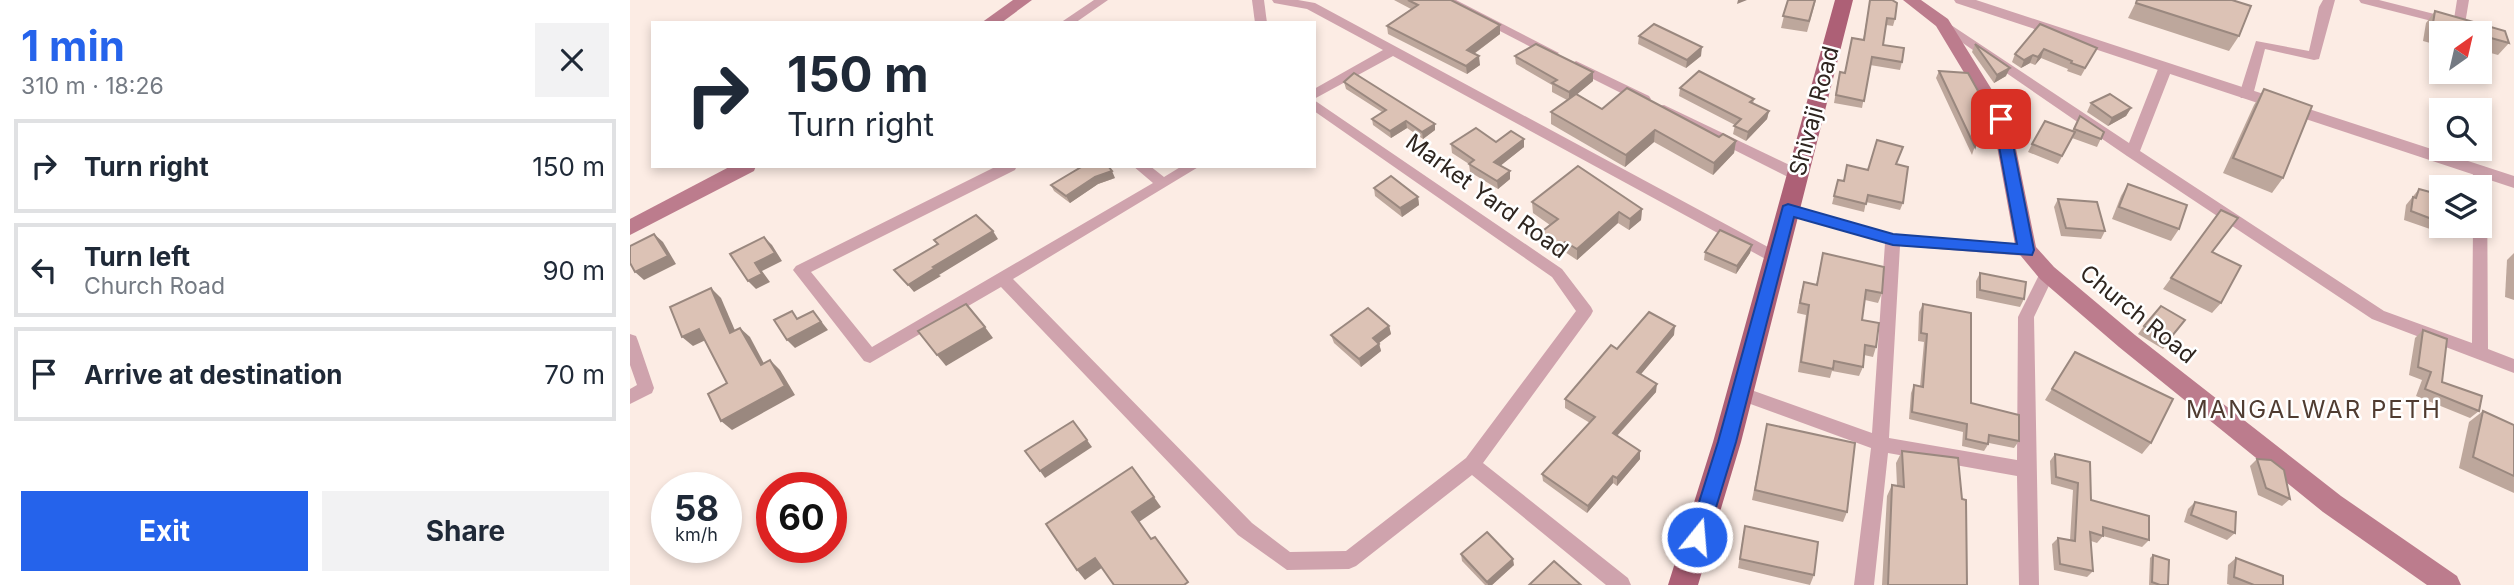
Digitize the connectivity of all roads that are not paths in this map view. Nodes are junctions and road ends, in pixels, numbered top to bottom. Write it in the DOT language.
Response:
graph roads {
  1 [pos="1024,0"];
  2 [pos="1102,0"];
  3 [pos="1258,0"];
  4 [pos="1278,0"];
  5 [pos="1446,0"];
  6 [pos="1844,0"];
  7 [pos="1911,0"];
  8 [pos="1961,0"];
  9 [pos="2329,0"];
  10 [pos="2365,0"];
  11 [pos="2463,0"];
  12 [pos="992,21"];
  13 [pos="1069,21"];
  14 [pos="1261,21"];
  15 [pos="1942,23"];
  16 [pos="1393,50"];
  17 [pos="2165,69"];
  18 [pos="1316,94"];
  19 [pos="2246,95"];
  20 [pos="1316,105"];
  21 [pos="2132,153"];
  22 [pos="743,168"];
  23 [pos="1006,168"];
  24 [pos="1143,168"];
  25 [pos="1190,168"];
  26 [pos="2480,171"];
  27 [pos="1797,175"];
  28 [pos="2514,182"];
  29 [pos="1163,184"];
  30 [pos="1788,210"];
  31 [pos="630,228"];
  32 [pos="1893,240"];
  33 [pos="2026,250"];
  34 [pos="1776,258"];
  35 [pos="2047,273"];
  36 [pos="1002,278"];
  37 [pos="630,341"];
  38 [pos="2480,353"];
  39 [pos="2514,366"];
  40 [pos="1740,393"];
  41 [pos="630,397"];
  42 [pos="1880,444"];
  43 [pos="1472,464"];
  44 [pos="2026,470"];
  45 [pos="1621,585"];
  46 [pos="1683,585"];
  47 [pos="1864,585"];
  48 [pos="2029,585"];
  49 [pos="2448,585"];
  1 -- 12 [label="main road"];
  2 -- 13 [label="street"];
  3 -- 14 [label="street"];
  4 -- 16 [label="street"];
  5 -- 27 [label="street"];
  6 -- 27 [label="main road, Shivaji Road"];
  7 -- 15 [label="main road"];
  8 -- 17 [label="street"];
  9 -- 19 [label="street"];
  10 -- 11 [label="street"];
  15 -- 21 [label="street"];
  15 -- 33 [label="main road"];
  16 -- 18 [label="street"];
  16 -- 34 [label="street"];
  17 -- 19 [label="street"];
  17 -- 21 [label="street"];
  19 -- 26 [label="street"];
  20 -- 43 [label="street, Market Yard Road"];
  21 -- 38 [label="street"];
  22 -- 31 [label="main road"];
  23 -- 36 [label="street"];
  24 -- 29 [label="street"];
  25 -- 29 [label="street"];
  26 -- 28 [label="street"];
  26 -- 38 [label="street"];
  27 -- 30 [label="main road, Shivaji Road"];
  29 -- 36 [label="street"];
  30 -- 32 [label="street"];
  30 -- 34 [label="main road, Shivaji Road"];
  32 -- 33 [label="street"];
  32 -- 42 [label="street"];
  33 -- 35 [label="main road, Church Road"];
  34 -- 40 [label="main road, Shivaji Road"];
  35 -- 44 [label="street"];
  35 -- 49 [label="main road, Church Road"];
  36 -- 43 [label="street"];
  37 -- 41 [label="street"];
  38 -- 39 [label="street"];
  40 -- 42 [label="street"];
  40 -- 46 [label="main road, Shivaji Road"];
  42 -- 44 [label="street"];
  42 -- 47 [label="street"];
  43 -- 45 [label="street"];
  44 -- 48 [label="street"];
}
